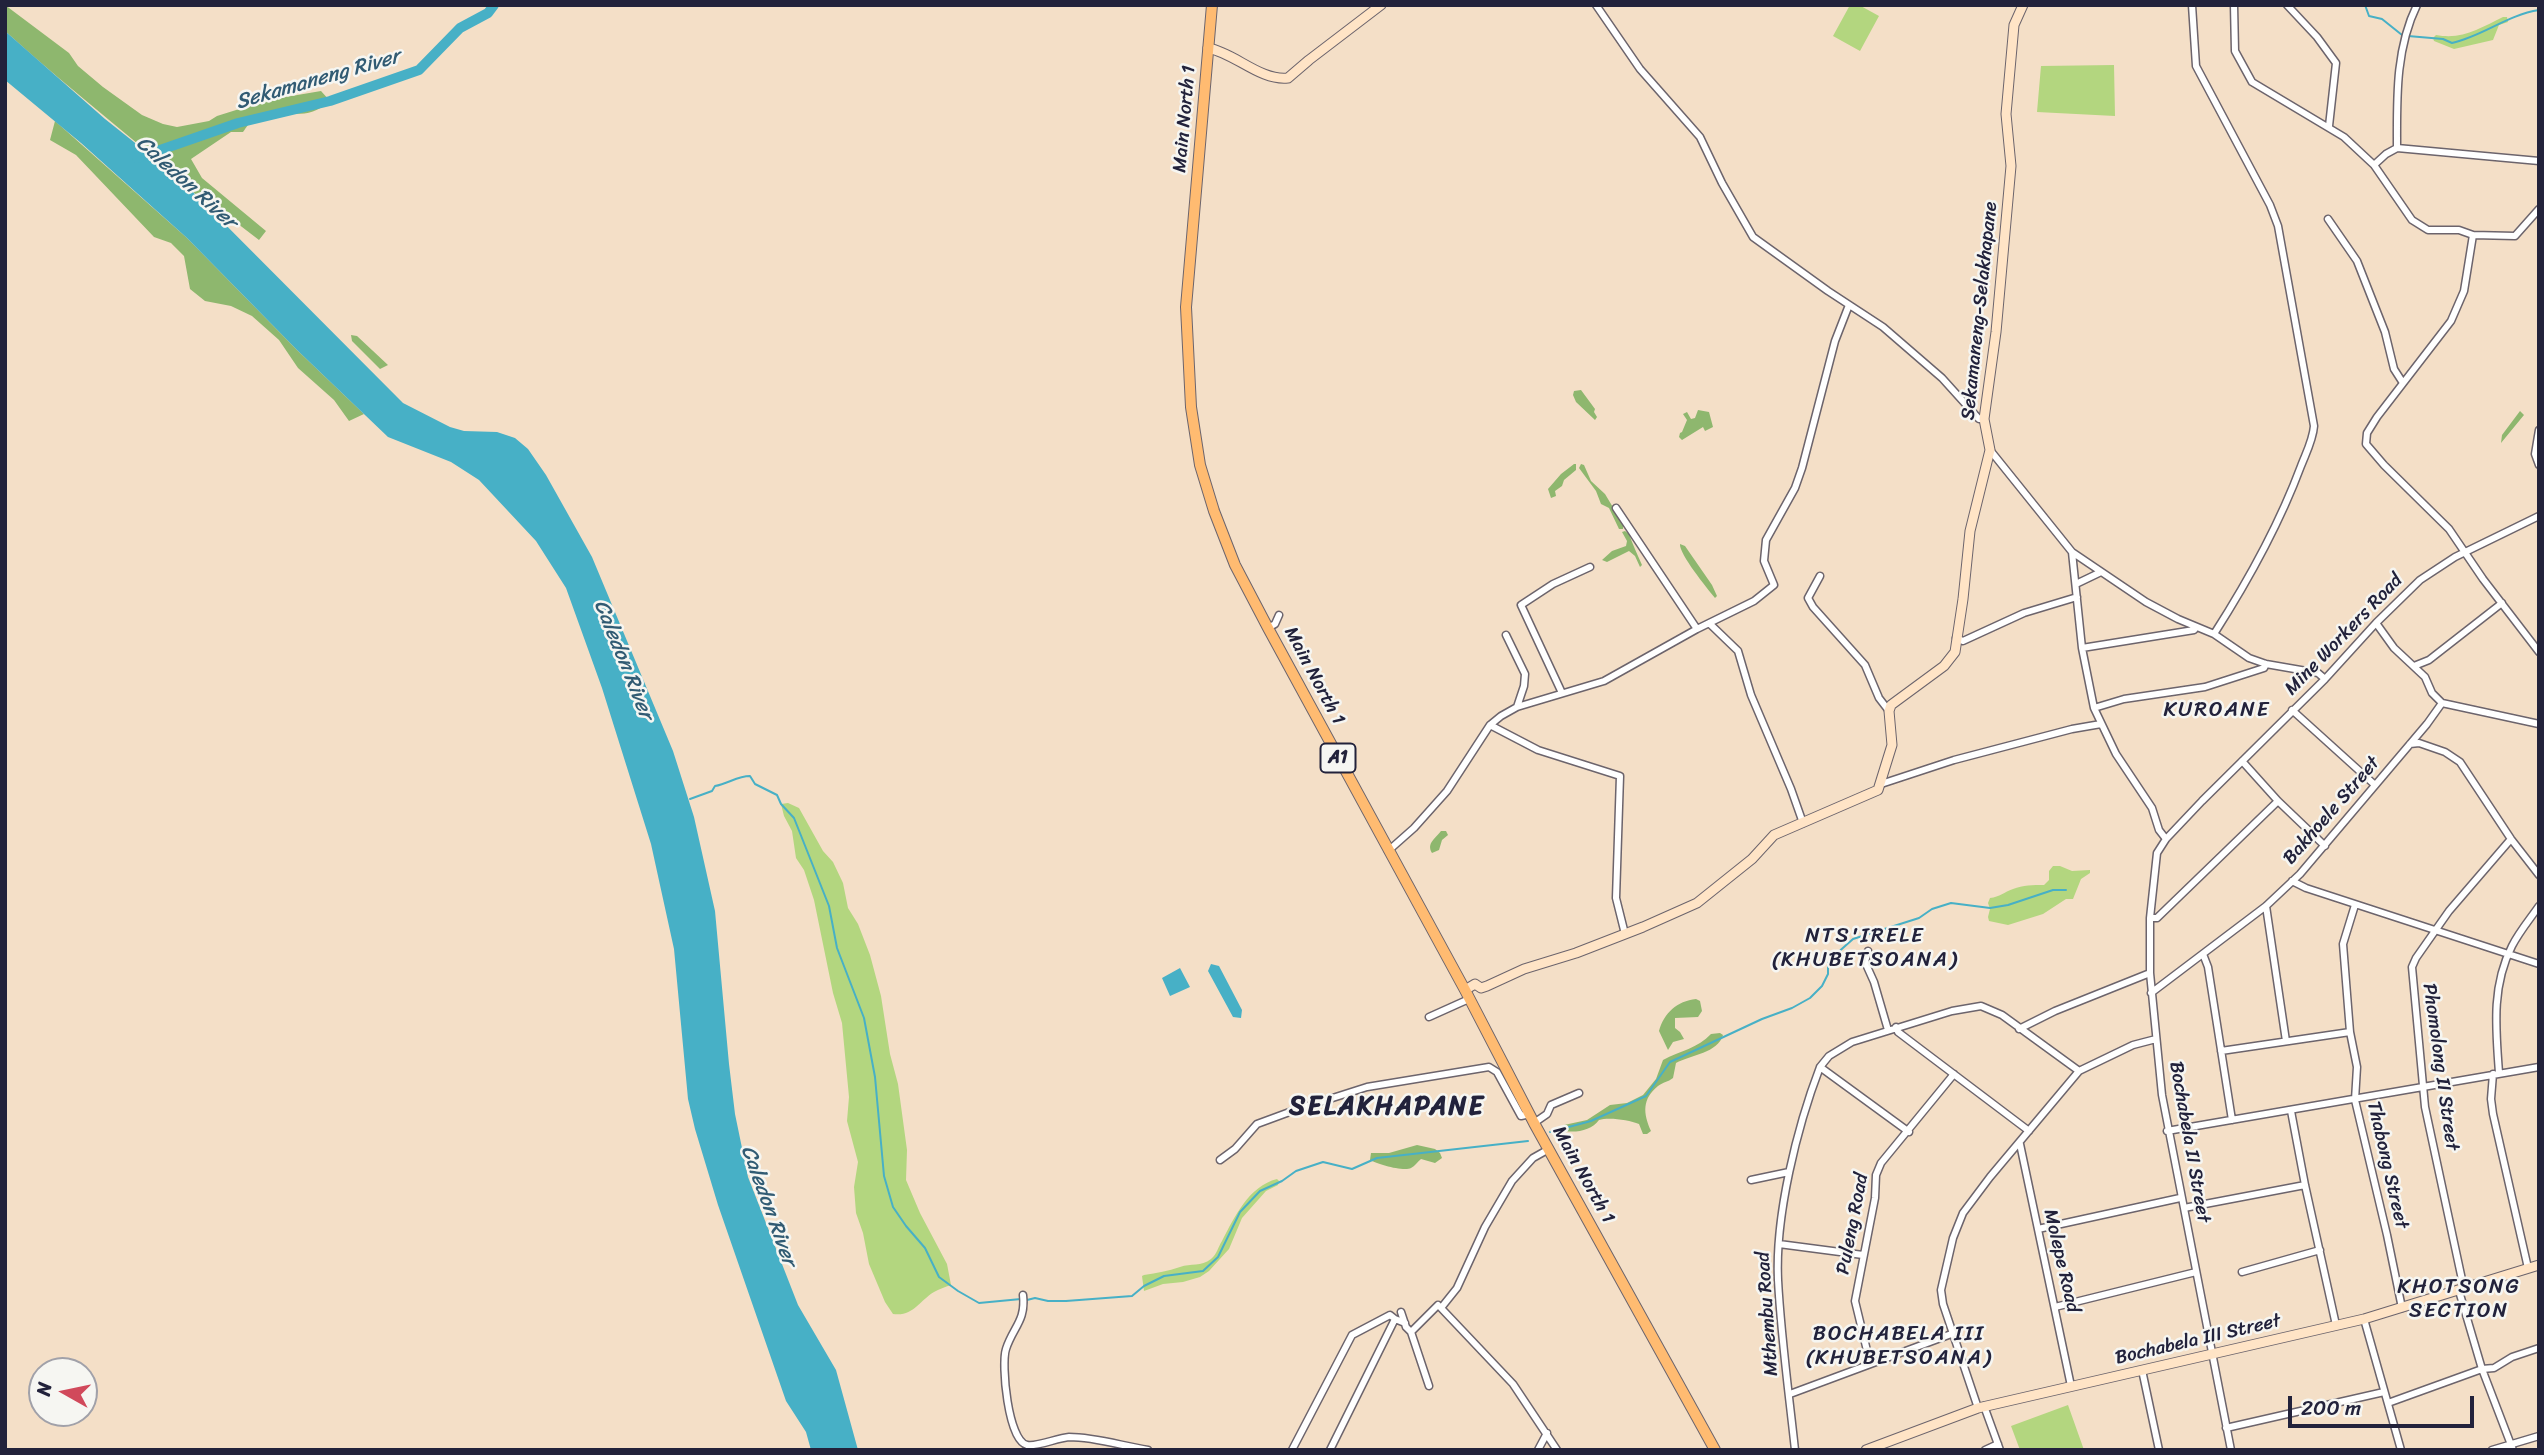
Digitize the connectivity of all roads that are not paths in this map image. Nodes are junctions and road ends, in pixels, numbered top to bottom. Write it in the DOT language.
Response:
graph roads {
  1 [pos="1212,5"];
  2 [pos="1596,5"];
  3 [pos="2022,5"];
  4 [pos="2192,5"];
  5 [pos="2234,5"];
  6 [pos="2287,5"];
  7 [pos="2417,5"];
  8 [pos="1379,6"];
  9 [pos="1208,48"];
  10 [pos="2329,126"];
  11 [pos="2397,148"];
  12 [pos="2539,161"];
  13 [pos="2374,165"];
  14 [pos="2539,209"];
  15 [pos="2328,219"];
  16 [pos="2473,235"];
  17 [pos="1849,305"];
  18 [pos="2403,383"];
  19 [pos="1984,419"];
  20 [pos="2539,430"];
  21 [pos="1990,450"];
  22 [pos="2539,465"];
  23 [pos="1616,508"];
  24 [pos="2539,516"];
  25 [pos="2072,552"];
  26 [pos="2465,552"];
  27 [pos="1590,567"];
  28 [pos="2101,572"];
  29 [pos="1820,576"];
  30 [pos="2076,584"];
  31 [pos="2077,597"];
  32 [pos="2501,603"];
  33 [pos="1279,615"];
  34 [pos="2376,623"];
  35 [pos="1710,624"];
  36 [pos="2196,627"];
  37 [pos="1268,628"];
  38 [pos="1697,629"];
  39 [pos="2214,634"];
  40 [pos="1506,635"];
  41 [pos="1956,638"];
  42 [pos="2082,648"];
  43 [pos="2539,652"];
  44 [pos="2266,664"];
  45 [pos="2414,666"];
  46 [pos="2325,679"];
  47 [pos="1562,694"];
  48 [pos="2442,704"];
  49 [pos="1517,707"];
  50 [pos="2094,708"];
  51 [pos="1889,710"];
  52 [pos="2292,710"];
  53 [pos="2101,724"];
  54 [pos="2427,724"];
  55 [pos="2539,724"];
  56 [pos="1490,725"];
  57 [pos="2410,744"];
  58 [pos="2426,745"];
  59 [pos="2242,761"];
  60 [pos="1881,784"];
  61 [pos="2375,785"];
  62 [pos="2278,802"];
  63 [pos="1803,824"];
  64 [pos="2166,839"];
  65 [pos="2511,839"];
  66 [pos="2325,846"];
  67 [pos="1388,851"];
  68 [pos="2539,875"];
  69 [pos="2292,881"];
  70 [pos="2355,905"];
  71 [pos="2266,906"];
  72 [pos="2539,906"];
  73 [pos="2150,918"];
  74 [pos="2436,929"];
  75 [pos="1625,934"];
  76 [pos="1868,950"];
  77 [pos="2203,954"];
  78 [pos="2508,954"];
  79 [pos="2539,964"];
  80 [pos="2150,973"];
  81 [pos="2151,993"];
  82 [pos="1467,994"];
  83 [pos="1429,1017"];
  84 [pos="1896,1027"];
  85 [pos="2019,1029"];
  86 [pos="1888,1030"];
  87 [pos="2350,1032"];
  88 [pos="2156,1039"];
  89 [pos="2286,1041"];
  90 [pos="2221,1051"];
  91 [pos="1820,1067"];
  92 [pos="2539,1067"];
  93 [pos="2079,1071"];
  94 [pos="1955,1073"];
  95 [pos="2496,1074"];
  96 [pos="2425,1086"];
  97 [pos="1579,1093"];
  98 [pos="2355,1100"];
  99 [pos="2291,1111"];
  100 [pos="1532,1118"];
  101 [pos="2232,1120"];
  102 [pos="2029,1131"];
  103 [pos="1909,1132"];
  104 [pos="2167,1132"];
  105 [pos="2020,1144"];
  106 [pos="1549,1149"];
  107 [pos="1220,1160"];
  108 [pos="1789,1172"];
  109 [pos="1751,1180"];
  110 [pos="2305,1185"];
  111 [pos="2180,1198"];
  112 [pos="2184,1208"];
  113 [pos="2038,1229"];
  114 [pos="1779,1244"];
  115 [pos="2320,1250"];
  116 [pos="1863,1255"];
  117 [pos="2539,1265"];
  118 [pos="2528,1268"];
  119 [pos="2196,1272"];
  120 [pos="2242,1272"];
  121 [pos="2461,1290"];
  122 [pos="1023,1294"];
  123 [pos="2055,1307"];
  124 [pos="1441,1308"];
  125 [pos="2402,1308"];
  126 [pos="1401,1312"];
  127 [pos="1395,1319"];
  128 [pos="2364,1319"];
  129 [pos="1405,1323"];
  130 [pos="2336,1325"];
  131 [pos="1411,1332"];
  132 [pos="1954,1333"];
  133 [pos="2539,1348"];
  134 [pos="2213,1355"];
  135 [pos="1870,1363"];
  136 [pos="2482,1369"];
  137 [pos="2142,1370"];
  138 [pos="2071,1386"];
  139 [pos="1429,1387"];
  140 [pos="2384,1392"];
  141 [pos="1790,1394"];
  142 [pos="2388,1403"];
  143 [pos="1981,1407"];
  144 [pos="2226,1428"];
  145 [pos="1546,1433"];
  146 [pos="2539,1437"];
  147 [pos="1999,1447"];
  148 [pos="2512,1447"];
  149 [pos="1130,1448"];
  150 [pos="1148,1450"];
  151 [pos="1292,1450"];
  152 [pos="1330,1450"];
  153 [pos="1538,1450"];
  154 [pos="1558,1450"];
  155 [pos="1714,1450"];
  156 [pos="1795,1450"];
  157 [pos="1866,1450"];
  158 [pos="1985,1450"];
  159 [pos="2159,1450"];
  160 [pos="2231,1450"];
  161 [pos="2401,1450"];
  162 [pos="2492,1450"];
  1 -- 9 [label="main road, Main North 1 / A1"];
  2 -- 17 [label="street"];
  3 -- 19 [label="street, Sekamaneng-Selakhapane"];
  4 -- 39 [label="street"];
  5 -- 10 [label="street"];
  6 -- 10 [label="street"];
  7 -- 11 [label="street"];
  8 -- 9 [label="street"];
  9 -- 37 [label="main road, Main North 1 / A1"];
  10 -- 13 [label="street"];
  11 -- 12 [label="street"];
  11 -- 13 [label="street"];
  13 -- 16 [label="street"];
  14 -- 16 [label="street"];
  15 -- 18 [label="street"];
  16 -- 18 [label="street"];
  17 -- 19 [label="street"];
  17 -- 35 [label="street"];
  18 -- 26 [label="street"];
  19 -- 21 [label="street, Sekamaneng-Selakhapane"];
  20 -- 22 [label="street"];
  21 -- 25 [label="street"];
  21 -- 41 [label="street, Sekamaneng-Selakhapane"];
  23 -- 38 [label="street"];
  24 -- 26 [label="street, Mine Workers Road"];
  25 -- 28 [label="street"];
  25 -- 30 [label="street"];
  26 -- 32 [label="street"];
  26 -- 34 [label="street, Mine Workers Road"];
  27 -- 47 [label="street"];
  28 -- 30 [label="street"];
  28 -- 36 [label="street"];
  29 -- 51 [label="street"];
  30 -- 31 [label="street"];
  31 -- 41 [label="street"];
  31 -- 42 [label="street"];
  32 -- 43 [label="street"];
  32 -- 45 [label="street"];
  33 -- 37 [label="street"];
  34 -- 45 [label="street"];
  34 -- 46 [label="street, Mine Workers Road"];
  35 -- 38 [label="street"];
  35 -- 63 [label="street"];
  36 -- 39 [label="street"];
  36 -- 42 [label="street"];
  37 -- 67 [label="main road, Main North 1 / A1"];
  38 -- 47 [label="street"];
  39 -- 44 [label="street"];
  40 -- 49 [label="street"];
  41 -- 51 [label="street, Sekamaneng-Selakhapane"];
  42 -- 50 [label="street"];
  44 -- 46 [label="street"];
  44 -- 50 [label="street"];
  45 -- 48 [label="street"];
  46 -- 52 [label="street, Mine Workers Road"];
  47 -- 49 [label="street"];
  48 -- 54 [label="street, Bakhoele Street"];
  48 -- 55 [label="street"];
  49 -- 56 [label="street"];
  50 -- 53 [label="street"];
  51 -- 60 [label="street"];
  52 -- 59 [label="street, Mine Workers Road"];
  52 -- 61 [label="street"];
  53 -- 60 [label="street"];
  53 -- 64 [label="street"];
  54 -- 57 [label="street, Bakhoele Street"];
  54 -- 58 [label="street"];
  56 -- 67 [label="street"];
  56 -- 75 [label="street"];
  57 -- 58 [label="street"];
  57 -- 61 [label="street, Bakhoele Street"];
  58 -- 65 [label="street"];
  59 -- 62 [label="street"];
  59 -- 64 [label="street, Mine Workers Road"];
  60 -- 63 [label="street"];
  61 -- 66 [label="street, Bakhoele Street"];
  62 -- 66 [label="street"];
  62 -- 73 [label="street"];
  63 -- 75 [label="street"];
  64 -- 73 [label="street, Bochabela II Street"];
  65 -- 68 [label="street"];
  65 -- 74 [label="street, Phomolong II Street"];
  66 -- 69 [label="street, Bakhoele Street"];
  67 -- 82 [label="main road, Main North 1 / A1"];
  69 -- 70 [label="street"];
  69 -- 71 [label="street, Bakhoele Street"];
  70 -- 74 [label="street"];
  70 -- 87 [label="street, Thabong Street"];
  71 -- 77 [label="street, Bakhoele Street"];
  71 -- 89 [label="street"];
  72 -- 78 [label="street"];
  73 -- 80 [label="street, Bochabela II Street"];
  74 -- 78 [label="street"];
  74 -- 96 [label="street, Phomolong II Street"];
  75 -- 82 [label="street"];
  76 -- 86 [label="street"];
  77 -- 81 [label="street, Bakhoele Street"];
  77 -- 90 [label="street"];
  78 -- 79 [label="street"];
  78 -- 95 [label="street"];
  80 -- 81 [label="street, Bochabela II Street"];
  80 -- 85 [label="street"];
  81 -- 88 [label="street, Bochabela II Street"];
  82 -- 83 [label="street"];
  82 -- 100 [label="main road, Main North 1 / A1"];
  84 -- 85 [label="street"];
  84 -- 86 [label="street"];
  84 -- 94 [label="street"];
  85 -- 93 [label="street"];
  86 -- 91 [label="street"];
  87 -- 89 [label="street"];
  87 -- 98 [label="street, Thabong Street"];
  88 -- 93 [label="street"];
  88 -- 104 [label="street, Bochabela II Street"];
  89 -- 90 [label="street"];
  90 -- 101 [label="street"];
  91 -- 103 [label="street"];
  91 -- 108 [label="street, Mthembu Road"];
  92 -- 95 [label="street"];
  93 -- 102 [label="street"];
  94 -- 102 [label="street"];
  94 -- 103 [label="street, Puleng Road"];
  95 -- 96 [label="street"];
  95 -- 118 [label="street"];
  96 -- 98 [label="street"];
  96 -- 121 [label="street, Phomolong II Street"];
  97 -- 100 [label="street"];
  98 -- 99 [label="street"];
  98 -- 125 [label="street, Thabong Street"];
  99 -- 101 [label="street"];
  99 -- 110 [label="street"];
  100 -- 106 [label="main road, Main North 1 / A1"];
  100 -- 107 [label="street"];
  101 -- 104 [label="street"];
  102 -- 105 [label="street"];
  103 -- 116 [label="street, Puleng Road"];
  104 -- 111 [label="street, Bochabela II Street"];
  105 -- 113 [label="street, Molepe Road"];
  105 -- 132 [label="street"];
  106 -- 124 [label="street"];
  106 -- 155 [label="main road, Main North 1 / A1"];
  108 -- 109 [label="street"];
  108 -- 114 [label="street, Mthembu Road"];
  110 -- 112 [label="street"];
  110 -- 115 [label="street"];
  111 -- 112 [label="street, Bochabela II Street"];
  111 -- 113 [label="street"];
  112 -- 119 [label="street, Bochabela II Street"];
  113 -- 123 [label="street, Molepe Road"];
  114 -- 116 [label="street"];
  114 -- 141 [label="street, Mthembu Road"];
  115 -- 120 [label="street"];
  115 -- 130 [label="street"];
  116 -- 135 [label="street, Puleng Road"];
  117 -- 118 [label="street, Bochabela III Street"];
  118 -- 121 [label="street, Bochabela III Street"];
  119 -- 123 [label="street"];
  119 -- 134 [label="street, Bochabela II Street"];
  121 -- 125 [label="street, Bochabela III Street"];
  121 -- 136 [label="street, Phomolong II Street"];
  122 -- 149 [label="street"];
  123 -- 138 [label="street, Molepe Road"];
  124 -- 131 [label="street"];
  124 -- 145 [label="street"];
  125 -- 128 [label="street, Bochabela III Street"];
  126 -- 129 [label="street"];
  127 -- 129 [label="street"];
  127 -- 151 [label="street"];
  127 -- 152 [label="street"];
  128 -- 130 [label="street, Bochabela III Street"];
  128 -- 140 [label="street"];
  129 -- 131 [label="street"];
  130 -- 134 [label="street, Bochabela III Street"];
  131 -- 139 [label="street"];
  132 -- 135 [label="street"];
  132 -- 143 [label="street"];
  133 -- 136 [label="street"];
  134 -- 137 [label="street, Bochabela III Street"];
  134 -- 144 [label="street, Bochabela II Street"];
  135 -- 141 [label="street"];
  136 -- 142 [label="street"];
  136 -- 148 [label="street, Phomolong II Street"];
  137 -- 138 [label="street, Bochabela III Street"];
  137 -- 159 [label="street"];
  138 -- 143 [label="street, Bochabela III Street"];
  140 -- 142 [label="street"];
  140 -- 144 [label="street"];
  141 -- 156 [label="street, Mthembu Road"];
  142 -- 161 [label="street"];
  143 -- 147 [label="street"];
  143 -- 157 [label="street, Bochabela III Street"];
  144 -- 160 [label="street, Bochabela II Street"];
  145 -- 153 [label="street"];
  145 -- 154 [label="street"];
  146 -- 148 [label="street"];
  147 -- 158 [label="street"];
  148 -- 162 [label="street"];
  149 -- 150 [label="street"];
}
